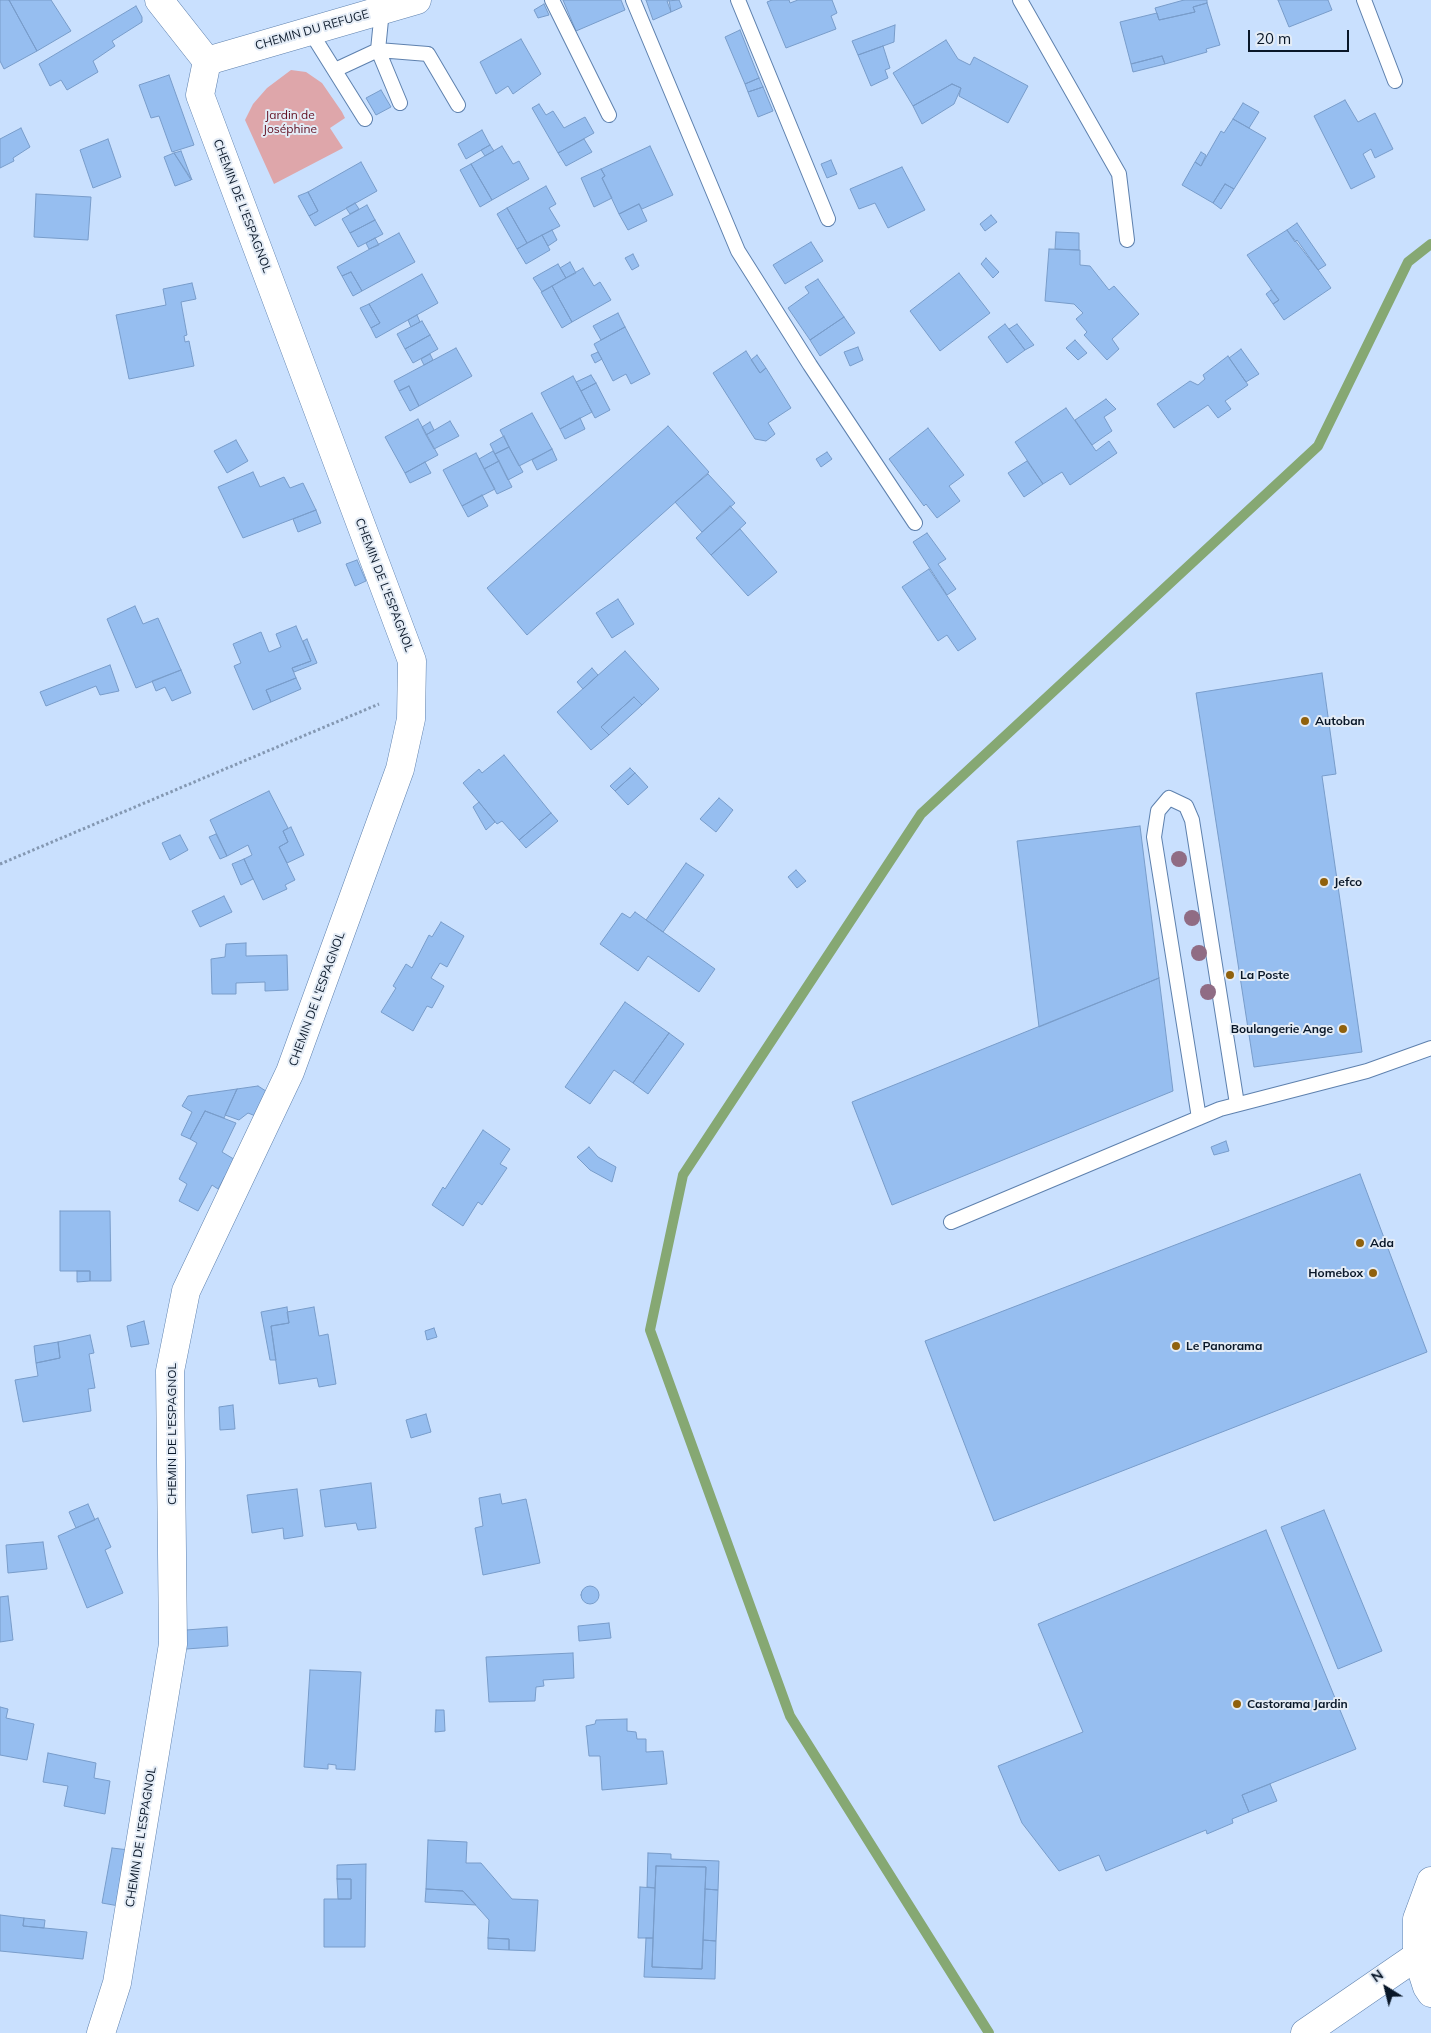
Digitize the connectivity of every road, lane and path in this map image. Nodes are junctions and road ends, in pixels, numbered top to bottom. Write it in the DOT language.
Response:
graph roads {
  1 [pos="158,0"];
  2 [pos="417,0"];
  3 [pos="552,0"];
  4 [pos="633,0"];
  5 [pos="738,0"];
  6 [pos="1020,0"];
  7 [pos="1364,0"];
  8 [pos="382,10"];
  9 [pos="310,30"];
  10 [pos="378,50"];
  11 [pos="207,61"];
  12 [pos="335,70"];
  13 [pos="1395,80"];
  14 [pos="400,102"];
  15 [pos="458,104"];
  16 [pos="609,115"];
  17 [pos="365,119"];
  18 [pos="828,219"];
  19 [pos="1127,240"];
  20 [pos="914,523"];
  21 [pos="412,690"];
  22 [pos="0,864"];
  23 [pos="1431,1048"];
  24 [pos="1237,1104"];
  25 [pos="1199,1118"];
  26 [pos="951,1222"];
  27 [pos="1431,1881"];
  28 [pos="1417,1956"];
  29 [pos="1431,1993"];
  30 [pos="101,2033"];
  31 [pos="1305,2033"];
  1 -- 11 [label="street"];
  2 -- 8 [label="street, CHEMIN DU REFUGE"];
  3 -- 16 [label="lane"];
  4 -- 20 [label="lane"];
  5 -- 18 [label="lane"];
  6 -- 19 [label="lane"];
  7 -- 13 [label="lane"];
  8 -- 9 [label="street, CHEMIN DU REFUGE"];
  8 -- 10 [label="lane"];
  9 -- 11 [label="street, CHEMIN DU REFUGE"];
  9 -- 12 [label="lane"];
  10 -- 12 [label="lane"];
  10 -- 14 [label="lane"];
  10 -- 15 [label="lane"];
  11 -- 21 [label="street, CHEMIN DE L'ESPAGNOL"];
  12 -- 17 [label="lane"];
  21 -- 22 [label="path"];
  21 -- 30 [label="street, CHEMIN DE L'ESPAGNOL"];
  23 -- 24 [label="lane"];
  24 -- 25 [label="lane"];
  24 -- 25 [label="lane"];
  25 -- 26 [label="lane"];
  27 -- 28 [label="street"];
  28 -- 29 [label="street"];
  28 -- 31 [label="street"];
}
